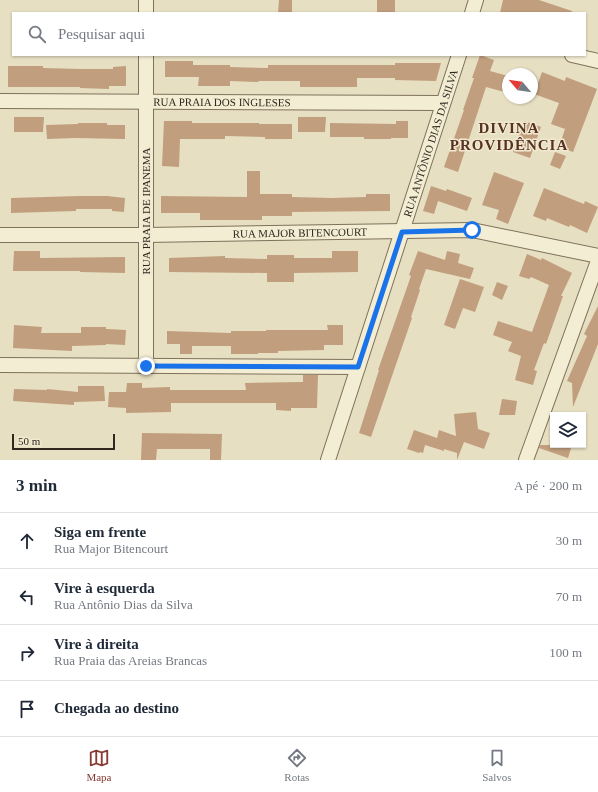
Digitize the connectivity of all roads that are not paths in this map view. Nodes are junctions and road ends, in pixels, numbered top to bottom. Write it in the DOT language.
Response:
graph roads {
  1 [pos="146,0"];
  2 [pos="476,0"];
  3 [pos="146,12"];
  4 [pos="472,12"];
  5 [pos="146,56"];
  6 [pos="459,56"];
  7 [pos="576,56"];
  8 [pos="598,61"];
  9 [pos="0,101"];
  10 [pos="146,102"];
  11 [pos="443,103"];
  12 [pos="402,232"];
  13 [pos="0,234"];
  14 [pos="146,236"];
  15 [pos="598,256"];
  16 [pos="598,261"];
  17 [pos="0,365"];
  18 [pos="146,366"];
  19 [pos="358,367"];
  20 [pos="328,460"];
  21 [pos="526,460"];
  1 -- 3 [label="street"];
  2 -- 4 [label="street"];
  5 -- 10 [label="street, RUA PRAIA DE IPANEMA"];
  6 -- 11 [label="street, RUA ANTÔNIO DIAS DA SILVA"];
  7 -- 8 [label="street"];
  9 -- 10 [label="street, RUA PRAIA DOS INGLESES"];
  10 -- 11 [label="street, RUA PRAIA DOS INGLESES"];
  10 -- 14 [label="street, RUA PRAIA DE IPANEMA"];
  11 -- 12 [label="street, RUA ANTÔNIO DIAS DA SILVA"];
  12 -- 14 [label="street, RUA MAJOR BITENCOURT"];
  12 -- 15 [label="street, RUA MAJOR BITENCOURT"];
  12 -- 19 [label="street, RUA ANTÔNIO DIAS DA SILVA"];
  13 -- 14 [label="street, RUA MAJOR BITENCOURT"];
  14 -- 18 [label="street, RUA PRAIA DE IPANEMA"];
  16 -- 21 [label="street"];
  17 -- 18 [label="street"];
  18 -- 19 [label="street"];
  19 -- 20 [label="street, RUA ANTÔNIO DIAS DA SILVA"];
}
